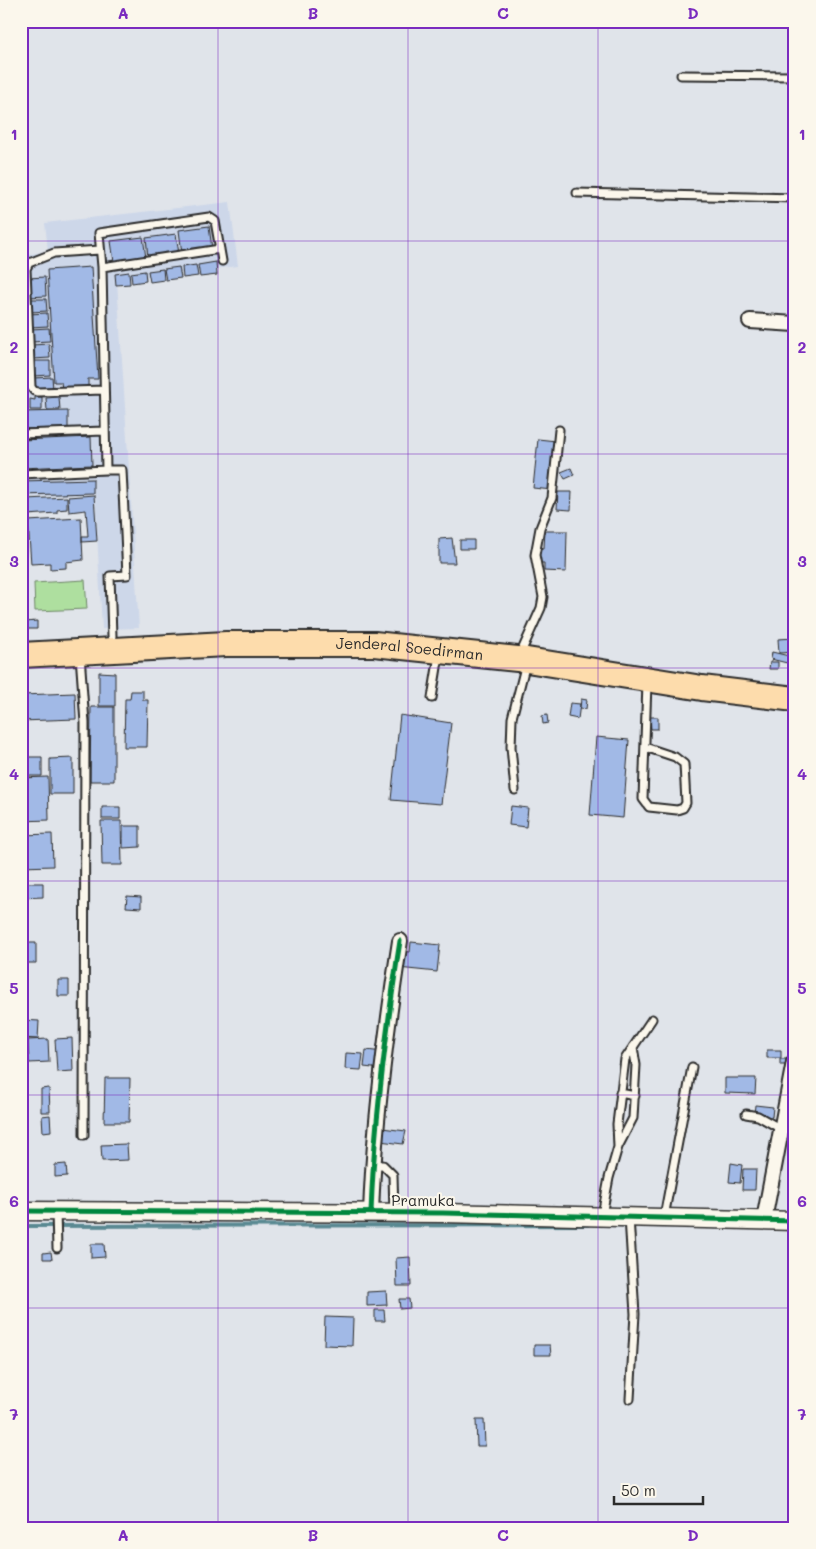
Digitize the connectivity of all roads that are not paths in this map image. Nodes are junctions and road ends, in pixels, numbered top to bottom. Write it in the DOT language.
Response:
graph roads {
  1 [pos="680,74"];
  2 [pos="795,76"];
  3 [pos="577,193"];
  4 [pos="795,198"];
  5 [pos="220,249"];
  6 [pos="100,250"];
  7 [pos="222,261"];
  8 [pos="102,267"];
  9 [pos="750,321"];
  10 [pos="795,324"];
  11 [pos="104,390"];
  12 [pos="104,430"];
  13 [pos="558,430"];
  14 [pos="21,434"];
  15 [pos="106,470"];
  16 [pos="21,474"];
  17 [pos="112,636"];
  18 [pos="21,640"];
  19 [pos="439,650"];
  20 [pos="80,652"];
  21 [pos="525,654"];
  22 [pos="21,655"];
  23 [pos="647,679"];
  24 [pos="795,686"];
  25 [pos="432,698"];
  26 [pos="795,699"];
  27 [pos="645,748"];
  28 [pos="515,790"];
  29 [pos="400,941"];
  30 [pos="652,1019"];
  31 [pos="633,1046"];
  32 [pos="794,1062"];
  33 [pos="692,1067"];
  34 [pos="620,1093"];
  35 [pos="635,1096"];
  36 [pos="746,1114"];
  37 [pos="781,1129"];
  38 [pos="84,1135"];
  39 [pos="618,1147"];
  40 [pos="372,1165"];
  41 [pos="21,1211"];
  42 [pos="371,1213"];
  43 [pos="394,1213"];
  44 [pos="56,1216"];
  45 [pos="602,1216"];
  46 [pos="629,1217"];
  47 [pos="664,1218"];
  48 [pos="764,1220"];
  49 [pos="795,1221"];
  50 [pos="57,1248"];
  51 [pos="630,1399"];
  1 -- 2 [label="lane"];
  3 -- 4 [label="lane"];
  5 -- 6 [label="lane"];
  5 -- 7 [label="lane"];
  5 -- 8 [label="lane"];
  6 -- 8 [label="lane"];
  6 -- 11 [label="lane"];
  8 -- 11 [label="lane"];
  9 -- 10 [label="street"];
  11 -- 12 [label="lane"];
  12 -- 14 [label="lane"];
  12 -- 15 [label="lane"];
  13 -- 21 [label="lane"];
  15 -- 16 [label="lane"];
  15 -- 17 [label="lane"];
  17 -- 18 [label="highway, Jenderal Soedirman"];
  17 -- 21 [label="highway, Jenderal Soedirman"];
  19 -- 20 [label="highway, Jenderal Soedirman"];
  19 -- 21 [label="highway, Jenderal Soedirman"];
  19 -- 25 [label="lane"];
  20 -- 22 [label="highway, Jenderal Soedirman"];
  20 -- 38 [label="lane"];
  21 -- 23 [label="highway, Jenderal Soedirman"];
  21 -- 24 [label="highway, Jenderal Soedirman"];
  21 -- 28 [label="lane"];
  23 -- 26 [label="highway, Jenderal Soedirman"];
  23 -- 27 [label="lane"];
  27 -- 27 [label="lane"];
  29 -- 40 [label="street"];
  30 -- 31 [label="lane"];
  31 -- 34 [label="lane"];
  31 -- 35 [label="lane"];
  32 -- 37 [label="street"];
  33 -- 47 [label="lane"];
  34 -- 35 [label="lane"];
  34 -- 39 [label="lane"];
  35 -- 39 [label="lane"];
  36 -- 37 [label="lane"];
  37 -- 48 [label="street"];
  39 -- 45 [label="lane"];
  40 -- 42 [label="street"];
  40 -- 43 [label="lane"];
  41 -- 44 [label="street, Pramuka"];
  42 -- 43 [label="street, Pramuka"];
  42 -- 44 [label="street, Pramuka"];
  43 -- 45 [label="street, Pramuka"];
  44 -- 50 [label="lane"];
  45 -- 46 [label="street, Pramuka"];
  46 -- 47 [label="street, Pramuka"];
  46 -- 51 [label="lane"];
  47 -- 48 [label="street, Pramuka"];
  48 -- 49 [label="street, Pramuka"];
}
